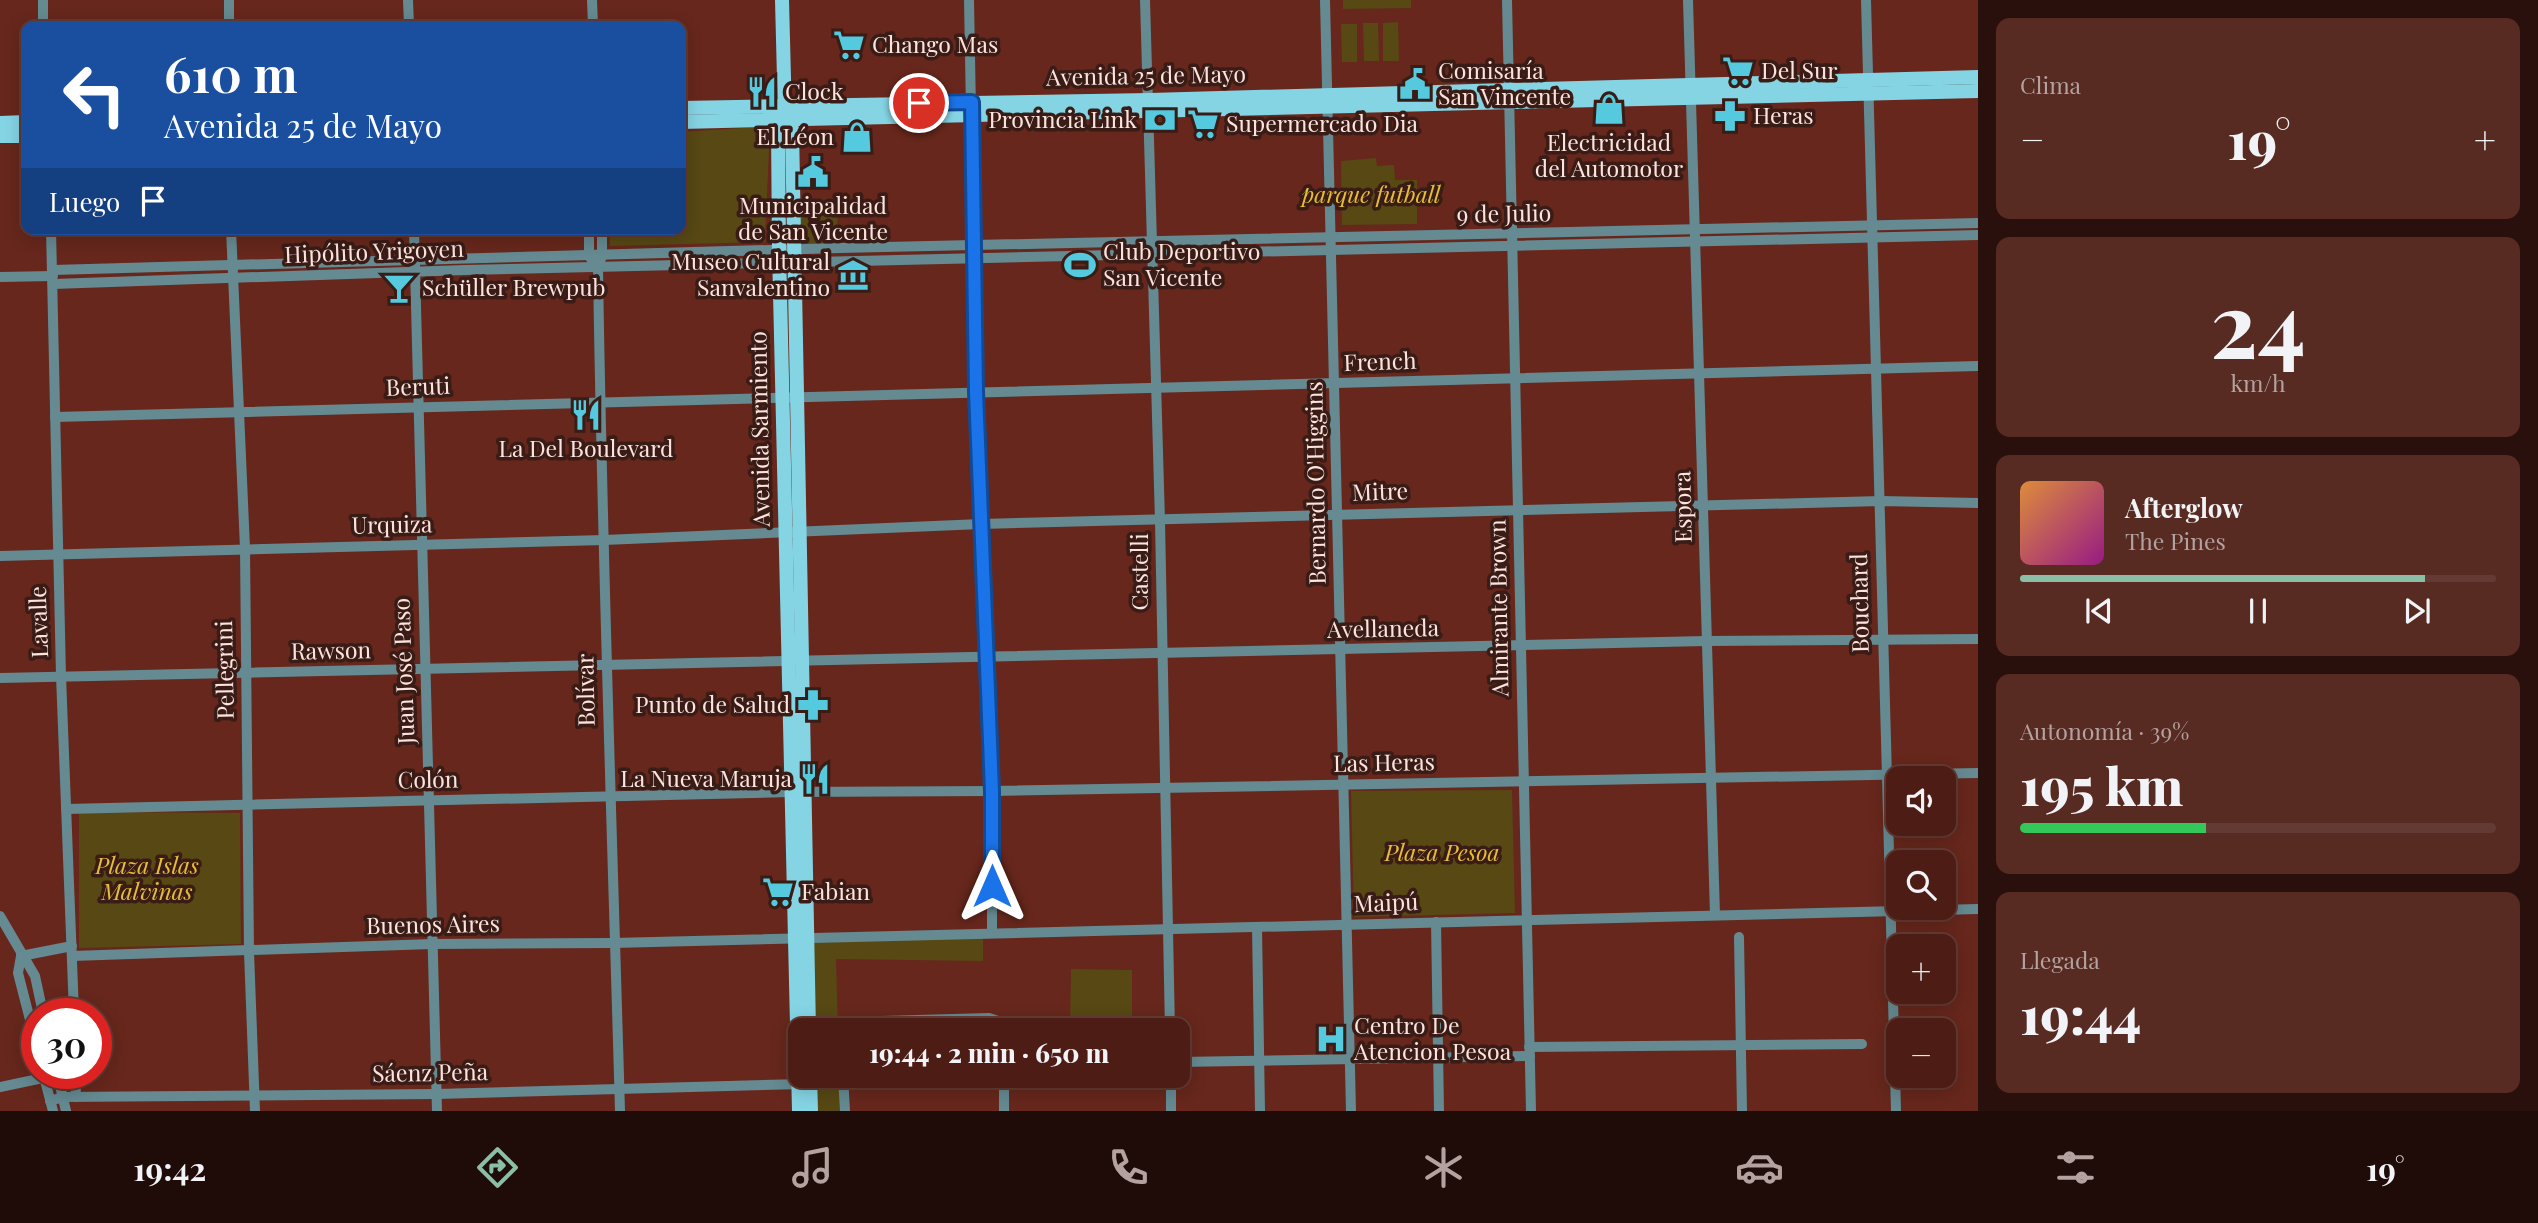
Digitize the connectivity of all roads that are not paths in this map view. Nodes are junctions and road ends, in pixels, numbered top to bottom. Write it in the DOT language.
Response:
graph roads {
  1 [pos="43,0"];
  2 [pos="229,0"];
  3 [pos="408,0"];
  4 [pos="592,0"];
  5 [pos="782,0"];
  6 [pos="969,0"];
  7 [pos="1145,0"];
  8 [pos="1325,0"];
  9 [pos="1507,0"];
  10 [pos="1688,0"];
  11 [pos="1866,0"];
  12 [pos="43,21"];
  13 [pos="229,21"];
  14 [pos="409,21"];
  15 [pos="593,21"];
  16 [pos="1978,77"];
  17 [pos="1867,86"];
  18 [pos="1978,91"];
  19 [pos="1691,92"];
  20 [pos="1508,97"];
  21 [pos="1328,101"];
  22 [pos="1150,106"];
  23 [pos="686,108"];
  24 [pos="973,109"];
  25 [pos="785,112"];
  26 [pos="0,122"];
  27 [pos="21,122"];
  28 [pos="686,122"];
  29 [pos="0,136"];
  30 [pos="21,136"];
  31 [pos="1978,223"];
  32 [pos="1872,232"];
  33 [pos="51,235"];
  34 [pos="231,235"];
  35 [pos="414,235"];
  36 [pos="589,235"];
  37 [pos="602,235"];
  38 [pos="1978,235"];
  39 [pos="1696,236"];
  40 [pos="1333,239"];
  41 [pos="1511,240"];
  42 [pos="1153,248"];
  43 [pos="1333,251"];
  44 [pos="973,252"];
  45 [pos="589,256"];
  46 [pos="602,256"];
  47 [pos="786,257"];
  48 [pos="415,266"];
  49 [pos="598,267"];
  50 [pos="231,270"];
  51 [pos="0,277"];
  52 [pos="53,277"];
  53 [pos="1978,366"];
  54 [pos="1876,371"];
  55 [pos="1700,375"];
  56 [pos="1515,379"];
  57 [pos="1336,384"];
  58 [pos="1157,387"];
  59 [pos="976,392"];
  60 [pos="789,398"];
  61 [pos="600,403"];
  62 [pos="419,408"];
  63 [pos="238,414"];
  64 [pos="55,417"];
  65 [pos="1881,501"];
  66 [pos="1978,503"];
  67 [pos="1705,505"];
  68 [pos="1517,510"];
  69 [pos="1337,514"];
  70 [pos="1160,521"];
  71 [pos="981,524"];
  72 [pos="792,533"];
  73 [pos="604,540"];
  74 [pos="422,546"];
  75 [pos="245,548"];
  76 [pos="58,555"];
  77 [pos="0,556"];
  78 [pos="1881,639"];
  79 [pos="1978,639"];
  80 [pos="1706,641"];
  81 [pos="1520,647"];
  82 [pos="1340,651"];
  83 [pos="1161,653"];
  84 [pos="986,658"];
  85 [pos="795,661"];
  86 [pos="607,663"];
  87 [pos="424,670"];
  88 [pos="247,674"];
  89 [pos="61,676"];
  90 [pos="0,678"];
  91 [pos="1956,773"];
  92 [pos="1978,773"];
  93 [pos="1886,774"];
  94 [pos="1710,777"];
  95 [pos="1524,781"];
  96 [pos="1342,785"];
  97 [pos="1164,788"];
  98 [pos="992,791"];
  99 [pos="797,792"];
  100 [pos="608,797"];
  101 [pos="429,801"];
  102 [pos="247,806"];
  103 [pos="66,809"];
  104 [pos="1978,909"];
  105 [pos="1956,910"];
  106 [pos="1886,913"];
  107 [pos="1715,915"];
  108 [pos="0,916"];
  109 [pos="1891,920"];
  110 [pos="1527,921"];
  111 [pos="1436,922"];
  112 [pos="1349,925"];
  113 [pos="1257,927"];
  114 [pos="1166,930"];
  115 [pos="992,933"];
  116 [pos="1739,937"];
  117 [pos="801,938"];
  118 [pos="613,943"];
  119 [pos="432,944"];
  120 [pos="72,951"];
  121 [pos="249,952"];
  122 [pos="21,956"];
  123 [pos="24,998"];
  124 [pos="39,998"];
  125 [pos="74,998"];
  126 [pos="804,1018"];
  127 [pos="808,1018"];
  128 [pos="1169,1018"];
  129 [pos="1862,1044"];
  130 [pos="1741,1045"];
  131 [pos="1530,1052"];
  132 [pos="1438,1057"];
  133 [pos="1351,1059"];
  134 [pos="1190,1062"];
  135 [pos="1259,1062"];
  136 [pos="21,1081"];
  137 [pos="788,1082"];
  138 [pos="0,1087"];
  139 [pos="804,1088"];
  140 [pos="807,1088"];
  141 [pos="844,1088"];
  142 [pos="1004,1088"];
  143 [pos="1171,1088"];
  144 [pos="48,1089"];
  145 [pos="61,1089"];
  146 [pos="76,1089"];
  147 [pos="619,1090"];
  148 [pos="437,1094"];
  149 [pos="254,1096"];
  150 [pos="63,1097"];
  151 [pos="76,1097"];
  152 [pos="52,1106"];
  153 [pos="66,1111"];
  154 [pos="255,1111"];
  155 [pos="437,1111"];
  156 [pos="620,1111"];
  157 [pos="799,1111"];
  158 [pos="811,1111"];
  159 [pos="845,1111"];
  160 [pos="1004,1111"];
  161 [pos="1171,1111"];
  162 [pos="1260,1111"];
  163 [pos="1351,1111"];
  164 [pos="1439,1111"];
  165 [pos="1531,1111"];
  166 [pos="1742,1111"];
  167 [pos="1896,1111"];
  1 -- 12 [label="street"];
  2 -- 13 [label="street"];
  3 -- 14 [label="street"];
  4 -- 15 [label="street"];
  5 -- 25 [label="main road, Avenida Sarmiento"];
  6 -- 24 [label="street"];
  7 -- 22 [label="street, Castelli"];
  8 -- 21 [label="street, Bernardo O'Higgins"];
  9 -- 20 [label="street, Almirante Brown"];
  10 -- 19 [label="street, Espora"];
  11 -- 17 [label="street, Bouchard"];
  16 -- 17 [label="main road"];
  17 -- 18 [label="main road"];
  17 -- 19 [label="main road, Avenida 25 de Mayo"];
  17 -- 32 [label="street, Bouchard"];
  19 -- 20 [label="main road, Avenida 25 de Mayo"];
  19 -- 39 [label="street, Espora"];
  20 -- 21 [label="main road, Avenida 25 de Mayo"];
  20 -- 41 [label="street, Almirante Brown"];
  21 -- 22 [label="main road, Avenida 25 de Mayo"];
  21 -- 40 [label="street, Bernardo O'Higgins"];
  22 -- 24 [label="main road, Avenida 25 de Mayo"];
  22 -- 42 [label="street, Castelli"];
  23 -- 25 [label="main road"];
  24 -- 25 [label="main road, Avenida 25 de Mayo"];
  24 -- 44 [label="street"];
  25 -- 28 [label="main road"];
  25 -- 47 [label="main road, Avenida Sarmiento"];
  26 -- 27 [label="main road"];
  29 -- 30 [label="main road"];
  31 -- 32 [label="street, 9 de Julio"];
  32 -- 38 [label="street, 9 de Julio"];
  32 -- 39 [label="street, 9 de Julio"];
  32 -- 54 [label="street, Bouchard"];
  33 -- 52 [label="street, Lavalle"];
  34 -- 50 [label="street, Pellegrini"];
  35 -- 48 [label="street, Juan José Paso"];
  36 -- 45 [label="street"];
  37 -- 46 [label="street, Bolívar"];
  39 -- 41 [label="street, 9 de Julio"];
  39 -- 55 [label="street, Espora"];
  40 -- 41 [label="street, 9 de Julio"];
  40 -- 42 [label="street, 9 de Julio"];
  40 -- 43 [label="street, Bernardo O'Higgins"];
  41 -- 43 [label="street, 9 de Julio"];
  41 -- 56 [label="street, Almirante Brown"];
  42 -- 43 [label="street, 9 de Julio"];
  42 -- 44 [label="street, 9 de Julio"];
  42 -- 58 [label="street, Castelli"];
  43 -- 57 [label="street, Bernardo O'Higgins"];
  44 -- 47 [label="street, 9 de Julio"];
  44 -- 59 [label="street"];
  45 -- 46 [label="street, Hipólito Yrigoyen"];
  45 -- 48 [label="street, Hipólito Yrigoyen"];
  45 -- 49 [label="street"];
  46 -- 47 [label="street, Hipólito Yrigoyen"];
  46 -- 49 [label="street, Bolívar"];
  47 -- 49 [label="street, Hipólito Yrigoyen"];
  47 -- 60 [label="main road, Avenida Sarmiento"];
  48 -- 49 [label="street, Hipólito Yrigoyen"];
  48 -- 50 [label="street, Hipólito Yrigoyen"];
  48 -- 62 [label="street, Juan José Paso"];
  49 -- 61 [label="street, Bolívar"];
  50 -- 52 [label="street, Hipólito Yrigoyen"];
  50 -- 63 [label="street, Pellegrini"];
  51 -- 52 [label="street, Hipólito Yrigoyen"];
  52 -- 64 [label="street, Lavalle"];
  53 -- 54 [label="street, French"];
  54 -- 55 [label="street, French"];
  54 -- 65 [label="street, Bouchard"];
  55 -- 56 [label="street, French"];
  55 -- 67 [label="street, Espora"];
  56 -- 57 [label="street, French"];
  56 -- 68 [label="street, Almirante Brown"];
  57 -- 58 [label="street, French"];
  57 -- 69 [label="street, Bernardo O'Higgins"];
  58 -- 59 [label="street, French"];
  58 -- 70 [label="street, Castelli"];
  59 -- 60 [label="street, French"];
  59 -- 71 [label="street"];
  60 -- 61 [label="street, Beruti"];
  60 -- 72 [label="main road, Avenida Sarmiento"];
  61 -- 62 [label="street, Beruti"];
  61 -- 73 [label="street, Bolívar"];
  62 -- 63 [label="street, Beruti"];
  62 -- 74 [label="street, Juan José Paso"];
  63 -- 64 [label="street, Beruti"];
  63 -- 75 [label="street, Pellegrini"];
  64 -- 76 [label="street, Lavalle"];
  65 -- 66 [label="street, Mitre"];
  65 -- 67 [label="street, Mitre"];
  65 -- 78 [label="street, Bouchard"];
  67 -- 68 [label="street, Mitre"];
  67 -- 80 [label="street, Espora"];
  68 -- 69 [label="street, Mitre"];
  68 -- 81 [label="street, Almirante Brown"];
  69 -- 70 [label="street, Mitre"];
  69 -- 82 [label="street, Bernardo O'Higgins"];
  70 -- 71 [label="street, Mitre"];
  70 -- 83 [label="street, Castelli"];
  71 -- 72 [label="street, Mitre"];
  71 -- 84 [label="street"];
  72 -- 73 [label="street, Urquiza"];
  72 -- 85 [label="main road, Avenida Sarmiento"];
  73 -- 74 [label="street, Urquiza"];
  73 -- 86 [label="street, Bolívar"];
  74 -- 75 [label="street, Urquiza"];
  74 -- 87 [label="street, Juan José Paso"];
  75 -- 76 [label="street, Urquiza"];
  75 -- 88 [label="street, Pellegrini"];
  76 -- 77 [label="street, Urquiza"];
  76 -- 89 [label="street, Lavalle"];
  78 -- 79 [label="street, Avellaneda"];
  78 -- 80 [label="street, Avellaneda"];
  78 -- 93 [label="street, Bouchard"];
  80 -- 81 [label="street, Avellaneda"];
  80 -- 94 [label="street, Espora"];
  81 -- 82 [label="street, Avellaneda"];
  81 -- 95 [label="street, Almirante Brown"];
  82 -- 83 [label="street, Avellaneda"];
  82 -- 96 [label="street, Bernardo O'Higgins"];
  83 -- 84 [label="street, Avellaneda"];
  83 -- 97 [label="street, Castelli"];
  84 -- 85 [label="street, Avellaneda"];
  84 -- 98 [label="street"];
  85 -- 86 [label="street, Rawson"];
  85 -- 99 [label="main road, Avenida Sarmiento"];
  86 -- 87 [label="street, Rawson"];
  86 -- 100 [label="street, Bolívar"];
  87 -- 88 [label="street, Rawson"];
  87 -- 101 [label="street, Juan José Paso"];
  88 -- 89 [label="street, Rawson"];
  88 -- 102 [label="street, Pellegrini"];
  89 -- 90 [label="street, Rawson"];
  89 -- 103 [label="street, Lavalle"];
  91 -- 92 [label="street, Las Heras"];
  93 -- 94 [label="street, Las Heras"];
  94 -- 95 [label="street, Las Heras"];
  94 -- 107 [label="street, Espora"];
  95 -- 96 [label="street, Las Heras"];
  95 -- 110 [label="street, Almirante Brown"];
  96 -- 97 [label="street, Las Heras"];
  96 -- 112 [label="street, Bernardo O'Higgins"];
  97 -- 98 [label="street, Las Heras"];
  97 -- 114 [label="street, Castelli"];
  98 -- 99 [label="street, Las Heras"];
  98 -- 115 [label="street"];
  99 -- 100 [label="street, Colón"];
  99 -- 117 [label="main road, Avenida Sarmiento"];
  100 -- 101 [label="street, Colón"];
  100 -- 118 [label="street, Bolívar"];
  101 -- 102 [label="street, Colón"];
  101 -- 119 [label="street, Juan José Paso"];
  102 -- 103 [label="street, Colón"];
  102 -- 121 [label="street, Pellegrini"];
  103 -- 120 [label="street, Lavalle"];
  104 -- 105 [label="street, Maipú"];
  106 -- 107 [label="street, Maipú"];
  107 -- 110 [label="street, Maipú"];
  108 -- 122 [label="street"];
  109 -- 167 [label="street, Bouchard"];
  110 -- 111 [label="street, Maipú"];
  110 -- 131 [label="street, Almirante Brown"];
  111 -- 112 [label="street, Maipú"];
  111 -- 132 [label="street"];
  112 -- 113 [label="street, Maipú"];
  112 -- 133 [label="street, Bernardo O'Higgins"];
  113 -- 114 [label="street, Maipú"];
  113 -- 135 [label="street"];
  114 -- 115 [label="street, Maipú"];
  114 -- 128 [label="street, Castelli"];
  115 -- 117 [label="street, Maipú"];
  116 -- 130 [label="street"];
  117 -- 118 [label="street, Buenos Aires"];
  117 -- 126 [label="main road, Avenida Sarmiento"];
  117 -- 127 [label="main road, Avenida Sarmiento"];
  118 -- 119 [label="street, Buenos Aires"];
  118 -- 147 [label="street, Bolívar"];
  119 -- 121 [label="street, Buenos Aires"];
  119 -- 148 [label="street, Juan José Paso"];
  120 -- 121 [label="street, Buenos Aires"];
  120 -- 122 [label="street, Buenos Aires"];
  120 -- 125 [label="street, Lavalle"];
  121 -- 149 [label="street, Pellegrini"];
  122 -- 123 [label="street"];
  122 -- 124 [label="street"];
  129 -- 130 [label="street"];
  130 -- 131 [label="street"];
  130 -- 166 [label="street"];
  131 -- 132 [label="street"];
  131 -- 165 [label="street, Almirante Brown"];
  132 -- 133 [label="street"];
  132 -- 164 [label="street"];
  133 -- 135 [label="street"];
  133 -- 163 [label="street, Bernardo O'Higgins"];
  134 -- 135 [label="street"];
  135 -- 162 [label="street"];
  136 -- 138 [label="street"];
  137 -- 147 [label="street, Sáenz Peña"];
  139 -- 157 [label="main road, Avenida Sarmiento"];
  140 -- 158 [label="main road, Avenida Sarmiento"];
  141 -- 159 [label="street"];
  142 -- 160 [label="street"];
  143 -- 161 [label="street"];
  144 -- 152 [label="street"];
  145 -- 150 [label="street"];
  146 -- 151 [label="street"];
  147 -- 148 [label="street, Sáenz Peña"];
  147 -- 156 [label="street, Bolívar"];
  148 -- 149 [label="street, Sáenz Peña"];
  148 -- 155 [label="street, Juan José Paso"];
  149 -- 151 [label="street, Sáenz Peña"];
  149 -- 154 [label="street, Pellegrini"];
  150 -- 151 [label="street, Sáenz Peña"];
  150 -- 152 [label="street, Sáenz Peña"];
  150 -- 153 [label="street"];
}
